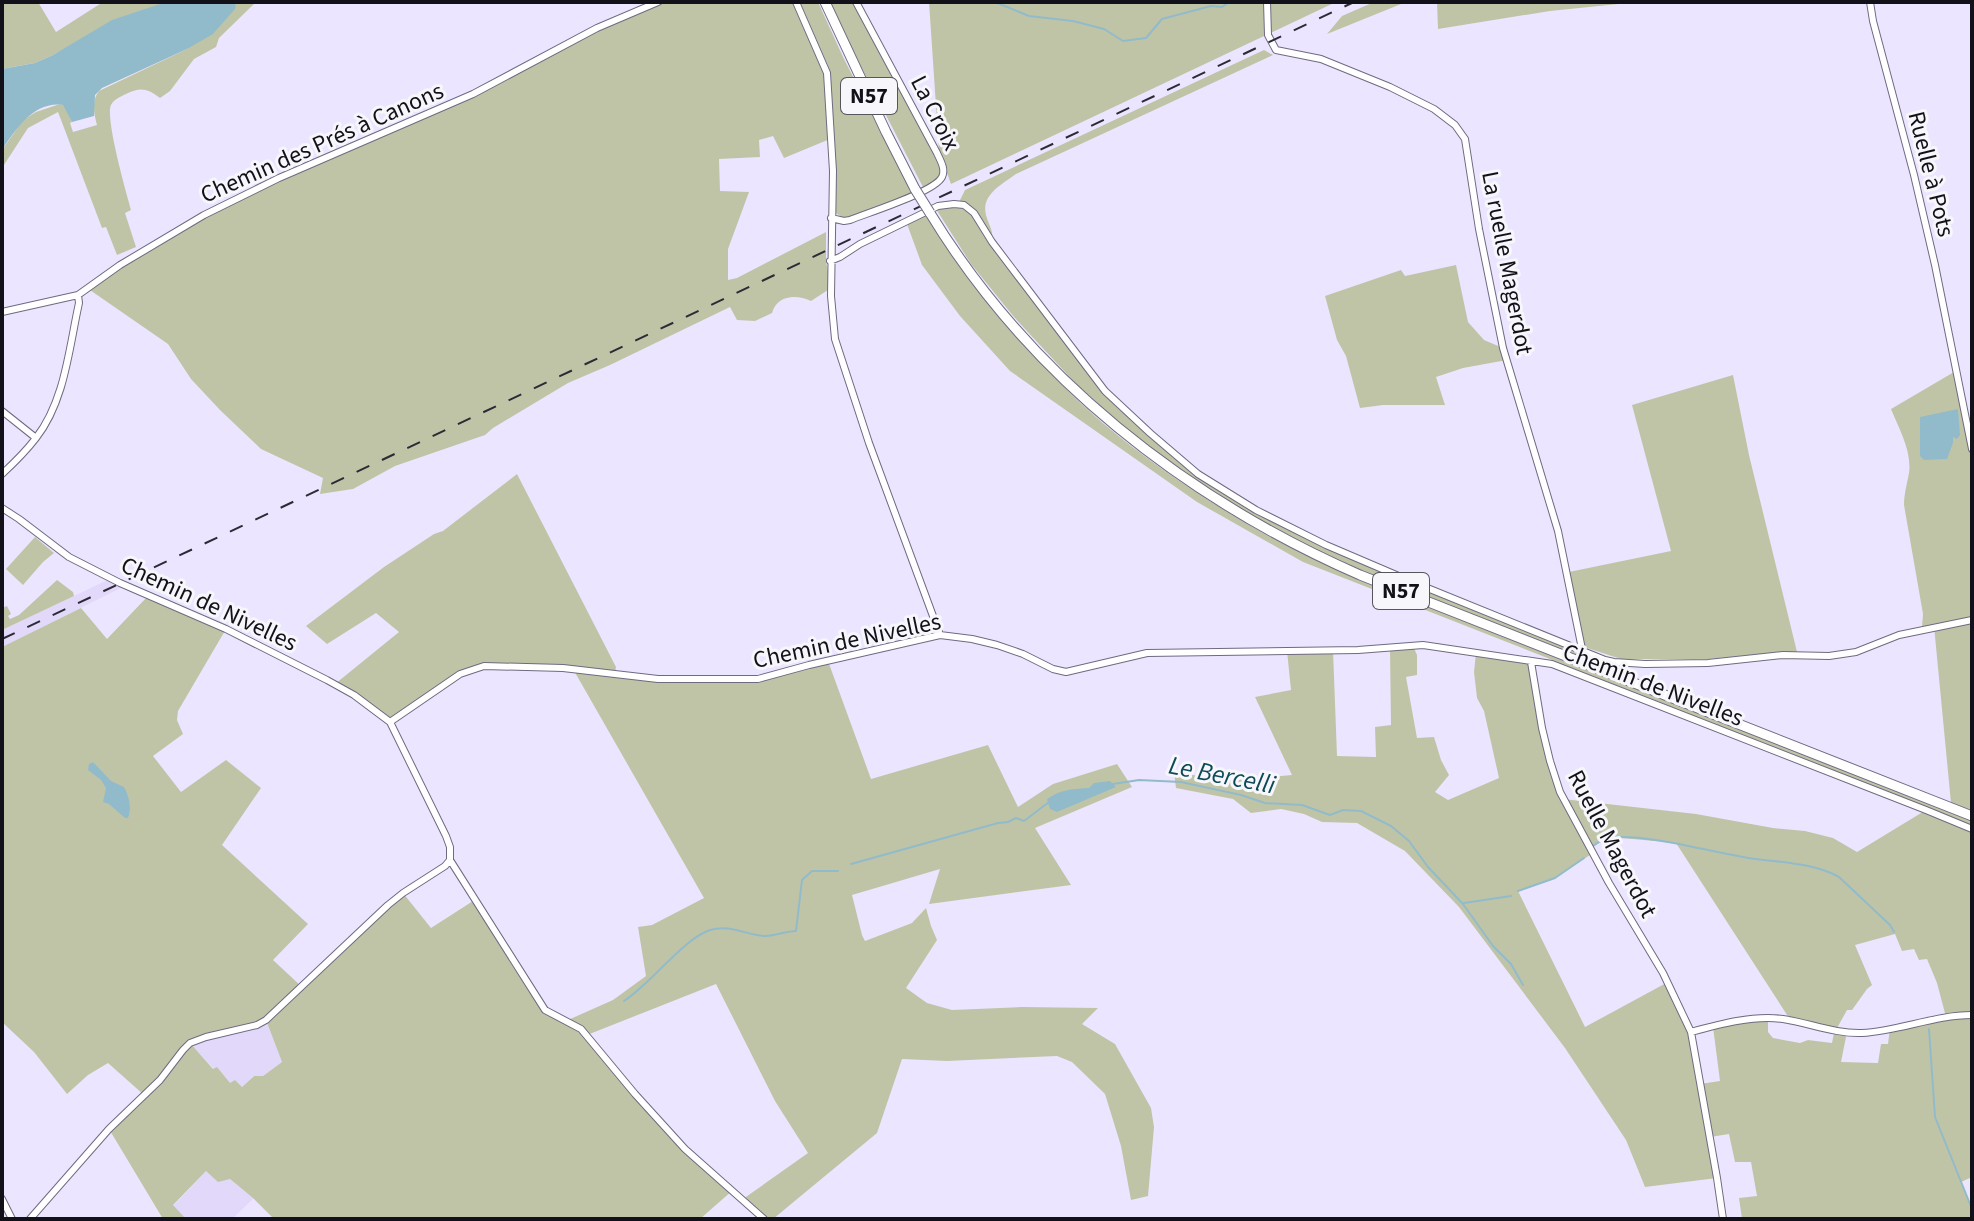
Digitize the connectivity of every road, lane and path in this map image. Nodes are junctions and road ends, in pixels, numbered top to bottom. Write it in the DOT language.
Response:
graph roads {
  1 [pos="658,2"];
  2 [pos="796,2"];
  3 [pos="825,2"];
  4 [pos="856,2"];
  5 [pos="1267,2"];
  6 [pos="1870,2"];
  7 [pos="831,218"];
  8 [pos="830,261"];
  9 [pos="78,295"];
  10 [pos="2,312"];
  11 [pos="2,411"];
  12 [pos="36,438"];
  13 [pos="1972,449"];
  14 [pos="2,474"];
  15 [pos="2,508"];
  16 [pos="1972,620"];
  17 [pos="940,635"];
  18 [pos="1582,649"];
  19 [pos="1531,662"];
  20 [pos="390,722"];
  21 [pos="1972,816"];
  22 [pos="1972,829"];
  23 [pos="450,860"];
  24 [pos="1972,1015"];
  25 [pos="1691,1032"];
  26 [pos="2,1199"];
  27 [pos="12,1219"];
  28 [pos="30,1219"];
  29 [pos="764,1219"];
  30 [pos="1723,1219"];
  1 -- 9 [label="street, Chemin des Prés à Canons"];
  2 -- 7 [label="street"];
  3 -- 21 [label="highway, N57, bridge"];
  4 -- 7 [label="street, La Croix"];
  5 -- 18 [label="street, La ruelle Magerdot"];
  6 -- 13 [label="street, Ruelle à Pots"];
  7 -- 8 [label="street"];
  8 -- 17 [label="street"];
  8 -- 18 [label="street, Chemin de Nivelles"];
  9 -- 10 [label="street, Chemin des Prés à Canons"];
  9 -- 12 [label="street"];
  11 -- 12 [label="street"];
  12 -- 14 [label="street"];
  15 -- 20 [label="street, Chemin de Nivelles"];
  16 -- 18 [label="street, Chemin de Nivelles"];
  17 -- 19 [label="street, Chemin de Nivelles"];
  17 -- 20 [label="street, Chemin de Nivelles"];
  19 -- 22 [label="street, Chemin de Nivelles"];
  19 -- 25 [label="street, Ruelle Magerdot"];
  20 -- 23 [label="street"];
  23 -- 28 [label="street"];
  23 -- 29 [label="street"];
  24 -- 25 [label="street"];
  25 -- 30 [label="street, Ruelle Magerdot"];
  26 -- 27 [label="street"];
}
